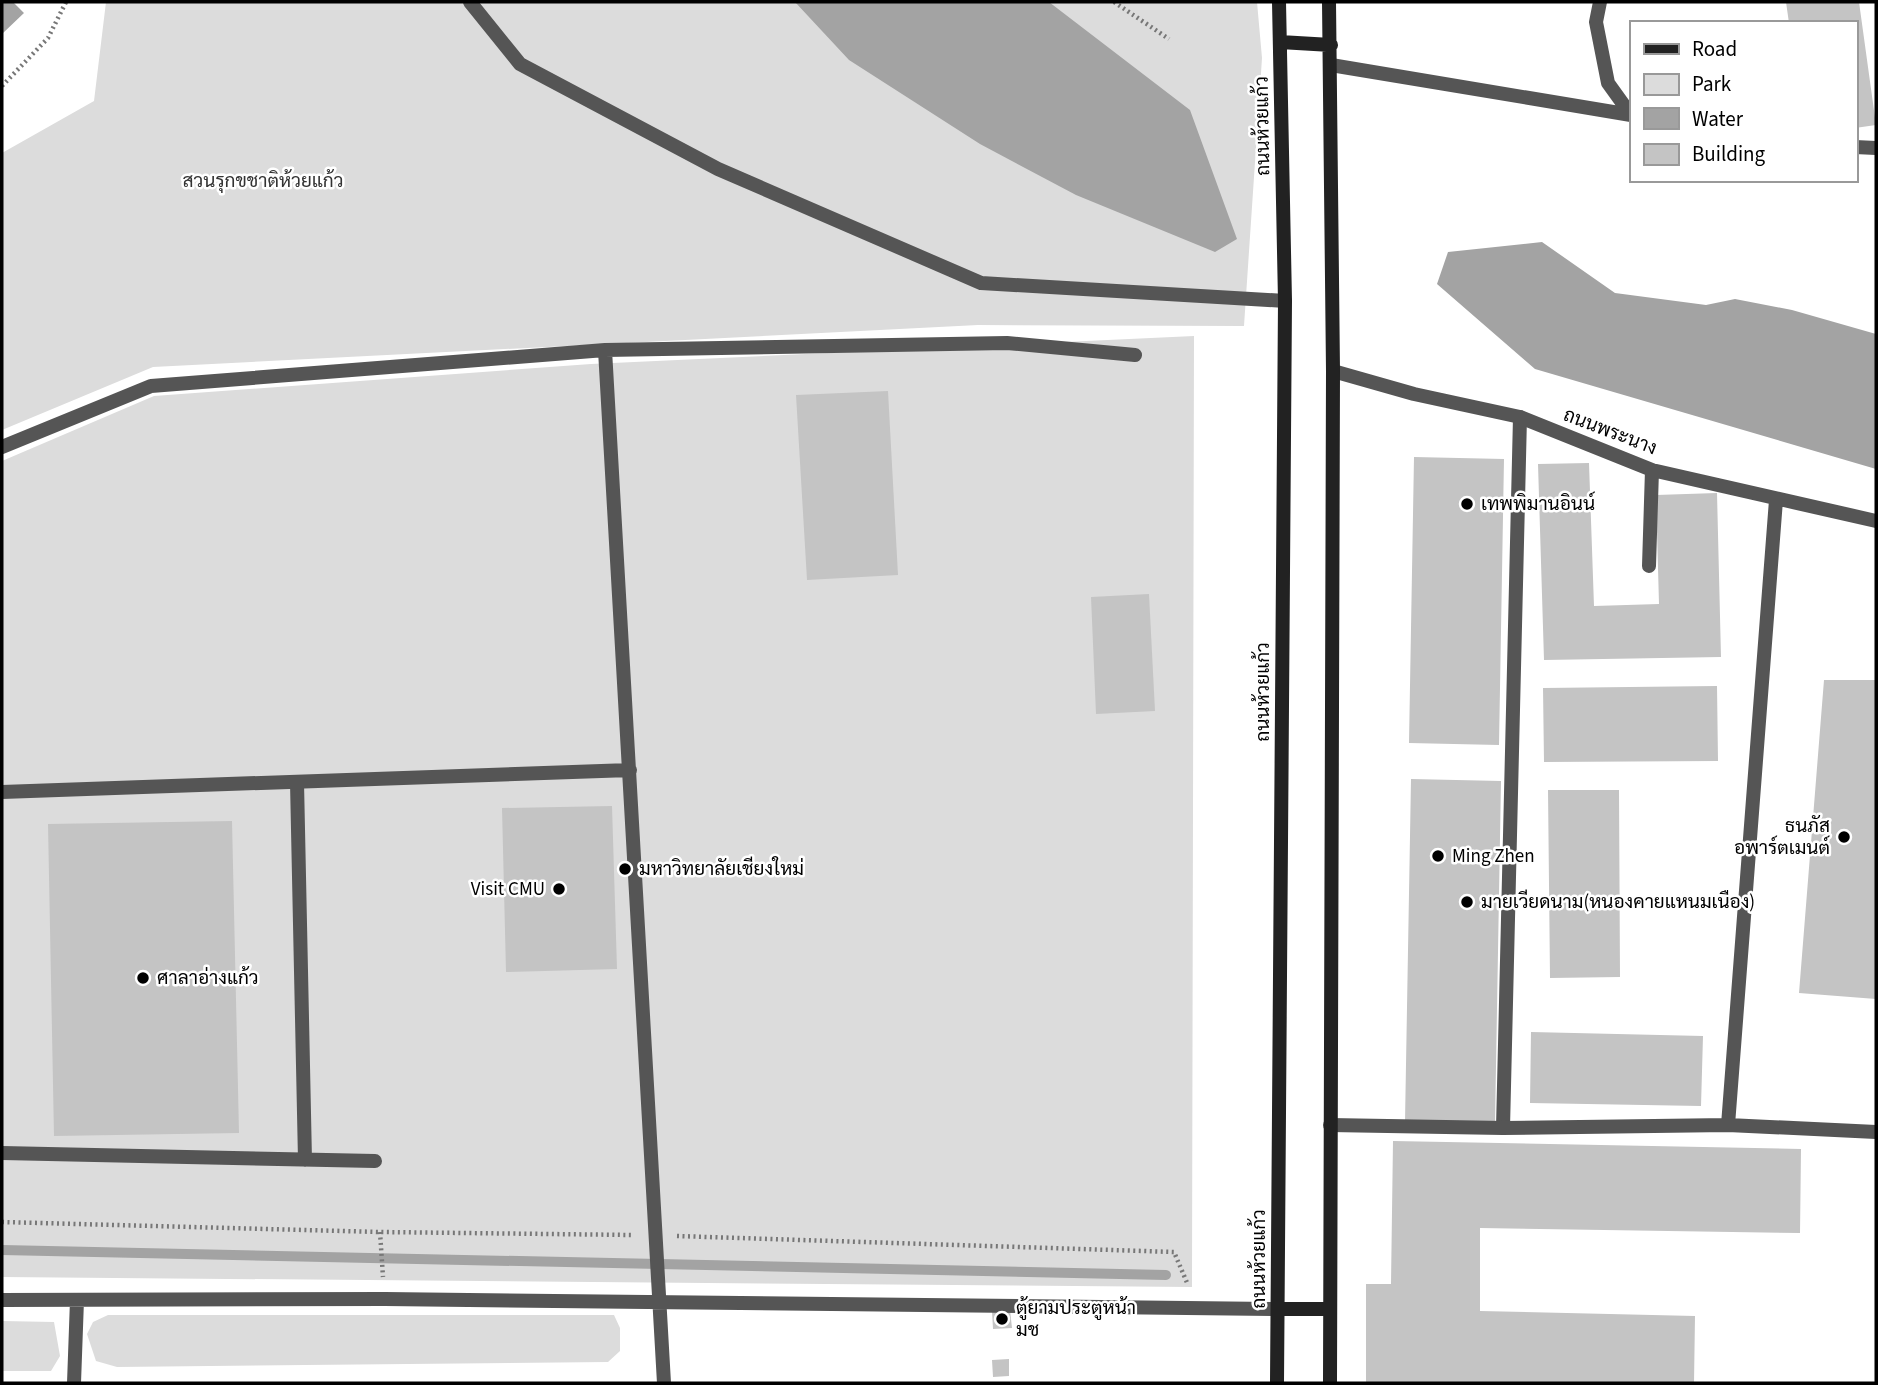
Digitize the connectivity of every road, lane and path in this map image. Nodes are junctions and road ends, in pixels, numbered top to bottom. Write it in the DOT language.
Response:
graph roads {
  1 [pos="66,2"];
  2 [pos="470,2"];
  3 [pos="1114,2"];
  4 [pos="1279,2"];
  5 [pos="1329,2"];
  6 [pos="1600,2"];
  7 [pos="1169,39"];
  8 [pos="1280,42"];
  9 [pos="1331,45"];
  10 [pos="1331,65"];
  11 [pos="2,86"];
  12 [pos="1630,114"];
  13 [pos="1630,115"];
  14 [pos="1857,147"];
  15 [pos="1876,148"];
  16 [pos="1285,301"];
  17 [pos="605,350"];
  18 [pos="1135,355"];
  19 [pos="1333,371"];
  20 [pos="1520,417"];
  21 [pos="2,447"];
  22 [pos="1652,470"];
  23 [pos="1776,500"];
  24 [pos="1876,521"];
  25 [pos="1649,566"];
  26 [pos="630,770"];
  27 [pos="297,782"];
  28 [pos="2,792"];
  29 [pos="1330,1125"];
  30 [pos="1728,1125"];
  31 [pos="1503,1128"];
  32 [pos="1876,1132"];
  33 [pos="2,1153"];
  34 [pos="305,1160"];
  35 [pos="374,1161"];
  36 [pos="2,1222"];
  37 [pos="380,1233"];
  38 [pos="658,1236"];
  39 [pos="382,1271"];
  40 [pos="2,1300"];
  41 [pos="77,1300"];
  42 [pos="662,1304"];
  43 [pos="1278,1308"];
  44 [pos="1198,1309"];
  45 [pos="1330,1309"];
  46 [pos="74,1383"];
  47 [pos="664,1383"];
  48 [pos="1277,1383"];
  49 [pos="1330,1383"];
  1 -- 11 [label="path"];
  2 -- 16 [label="street"];
  3 -- 7 [label="path"];
  4 -- 8 [label="main road, ถนนห้วยแก้ว"];
  5 -- 9 [label="main road"];
  6 -- 12 [label="street"];
  8 -- 9 [label="main road"];
  8 -- 16 [label="main road, ถนนห้วยแก้ว"];
  9 -- 10 [label="main road"];
  10 -- 13 [label="street"];
  10 -- 19 [label="main road"];
  14 -- 15 [label="street"];
  16 -- 43 [label="main road, ถนนห้วยแก้ว"];
  17 -- 18 [label="street"];
  17 -- 21 [label="street"];
  17 -- 26 [label="street"];
  19 -- 20 [label="street, ถนนพระนาง"];
  19 -- 29 [label="main road"];
  20 -- 22 [label="street, ถนนพระนาง"];
  20 -- 31 [label="street"];
  22 -- 23 [label="street, ถนนพระนาง"];
  22 -- 25 [label="street"];
  23 -- 24 [label="street, ถนนพระนาง"];
  23 -- 30 [label="street"];
  26 -- 27 [label="street"];
  26 -- 38 [label="street"];
  27 -- 28 [label="street"];
  27 -- 34 [label="street"];
  29 -- 31 [label="street"];
  29 -- 45 [label="main road"];
  30 -- 31 [label="street"];
  30 -- 32 [label="street"];
  33 -- 34 [label="street"];
  34 -- 35 [label="street"];
  36 -- 37 [label="path"];
  37 -- 38 [label="path"];
  37 -- 39 [label="path"];
  38 -- 42 [label="street"];
  38 -- 44 [label="path"];
  40 -- 41 [label="street"];
  41 -- 42 [label="street"];
  41 -- 46 [label="street"];
  42 -- 44 [label="street"];
  42 -- 47 [label="street"];
  43 -- 44 [label="street"];
  43 -- 45 [label="main road"];
  43 -- 48 [label="main road, ถนนห้วยแก้ว"];
  45 -- 49 [label="main road"];
}
